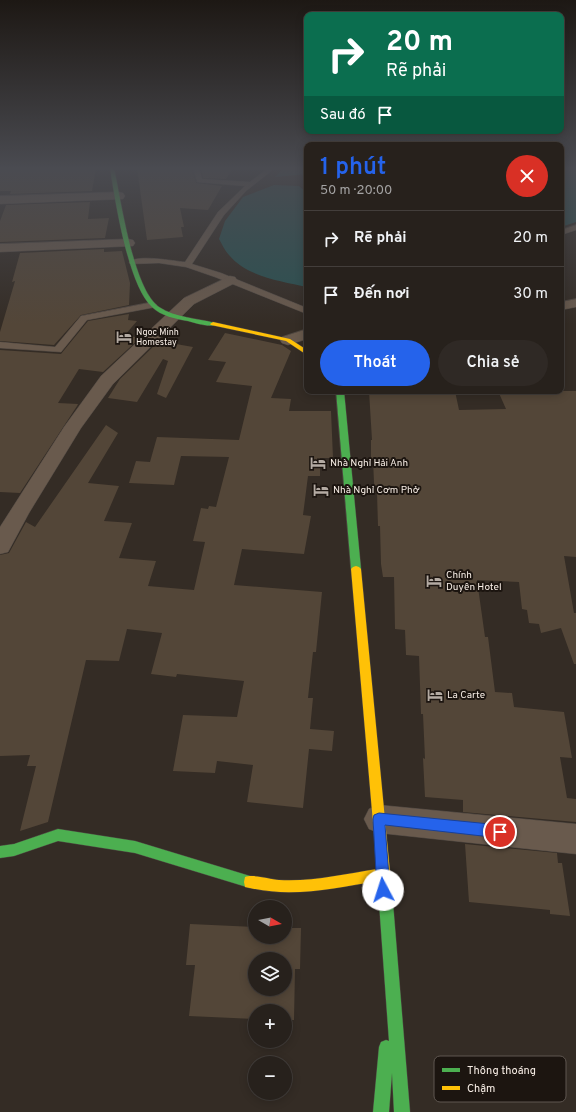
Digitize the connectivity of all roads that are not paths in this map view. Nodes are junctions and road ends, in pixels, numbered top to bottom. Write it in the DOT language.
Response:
graph roads {
  1 [pos="124,220"];
  2 [pos="217,220"];
  3 [pos="576,227"];
  4 [pos="564,232"];
  5 [pos="128,243"];
  6 [pos="0,248"];
  7 [pos="133,262"];
  8 [pos="187,265"];
  9 [pos="230,280"];
  10 [pos="576,303"];
  11 [pos="154,305"];
  12 [pos="564,305"];
  13 [pos="304,310"];
  14 [pos="173,316"];
  15 [pos="304,335"];
  16 [pos="288,340"];
  17 [pos="0,345"];
  18 [pos="304,351"];
  19 [pos="340,394"];
  20 [pos="0,546"];
  21 [pos="379,819"];
  22 [pos="576,839"];
  23 [pos="0,852"];
  24 [pos="382,874"];
  25 [pos="391,986"];
  26 [pos="381,1112"];
  27 [pos="402,1112"];
  1 -- 5 [label="main road"];
  2 -- 8 [label="lane"];
  3 -- 4 [label="lane"];
  5 -- 6 [label="street"];
  5 -- 7 [label="main road"];
  7 -- 8 [label="lane"];
  7 -- 11 [label="main road"];
  8 -- 9 [label="lane"];
  9 -- 13 [label="lane"];
  9 -- 14 [label="street"];
  10 -- 12 [label="street"];
  11 -- 14 [label="main road"];
  11 -- 17 [label="lane"];
  14 -- 16 [label="main road"];
  14 -- 20 [label="street"];
  15 -- 16 [label="street"];
  16 -- 18 [label="main road"];
  19 -- 21 [label="main road"];
  21 -- 22 [label="street"];
  21 -- 24 [label="main road"];
  23 -- 24 [label="main road"];
  24 -- 25 [label="main road"];
  25 -- 26 [label="main road"];
  25 -- 27 [label="main road"];
}
